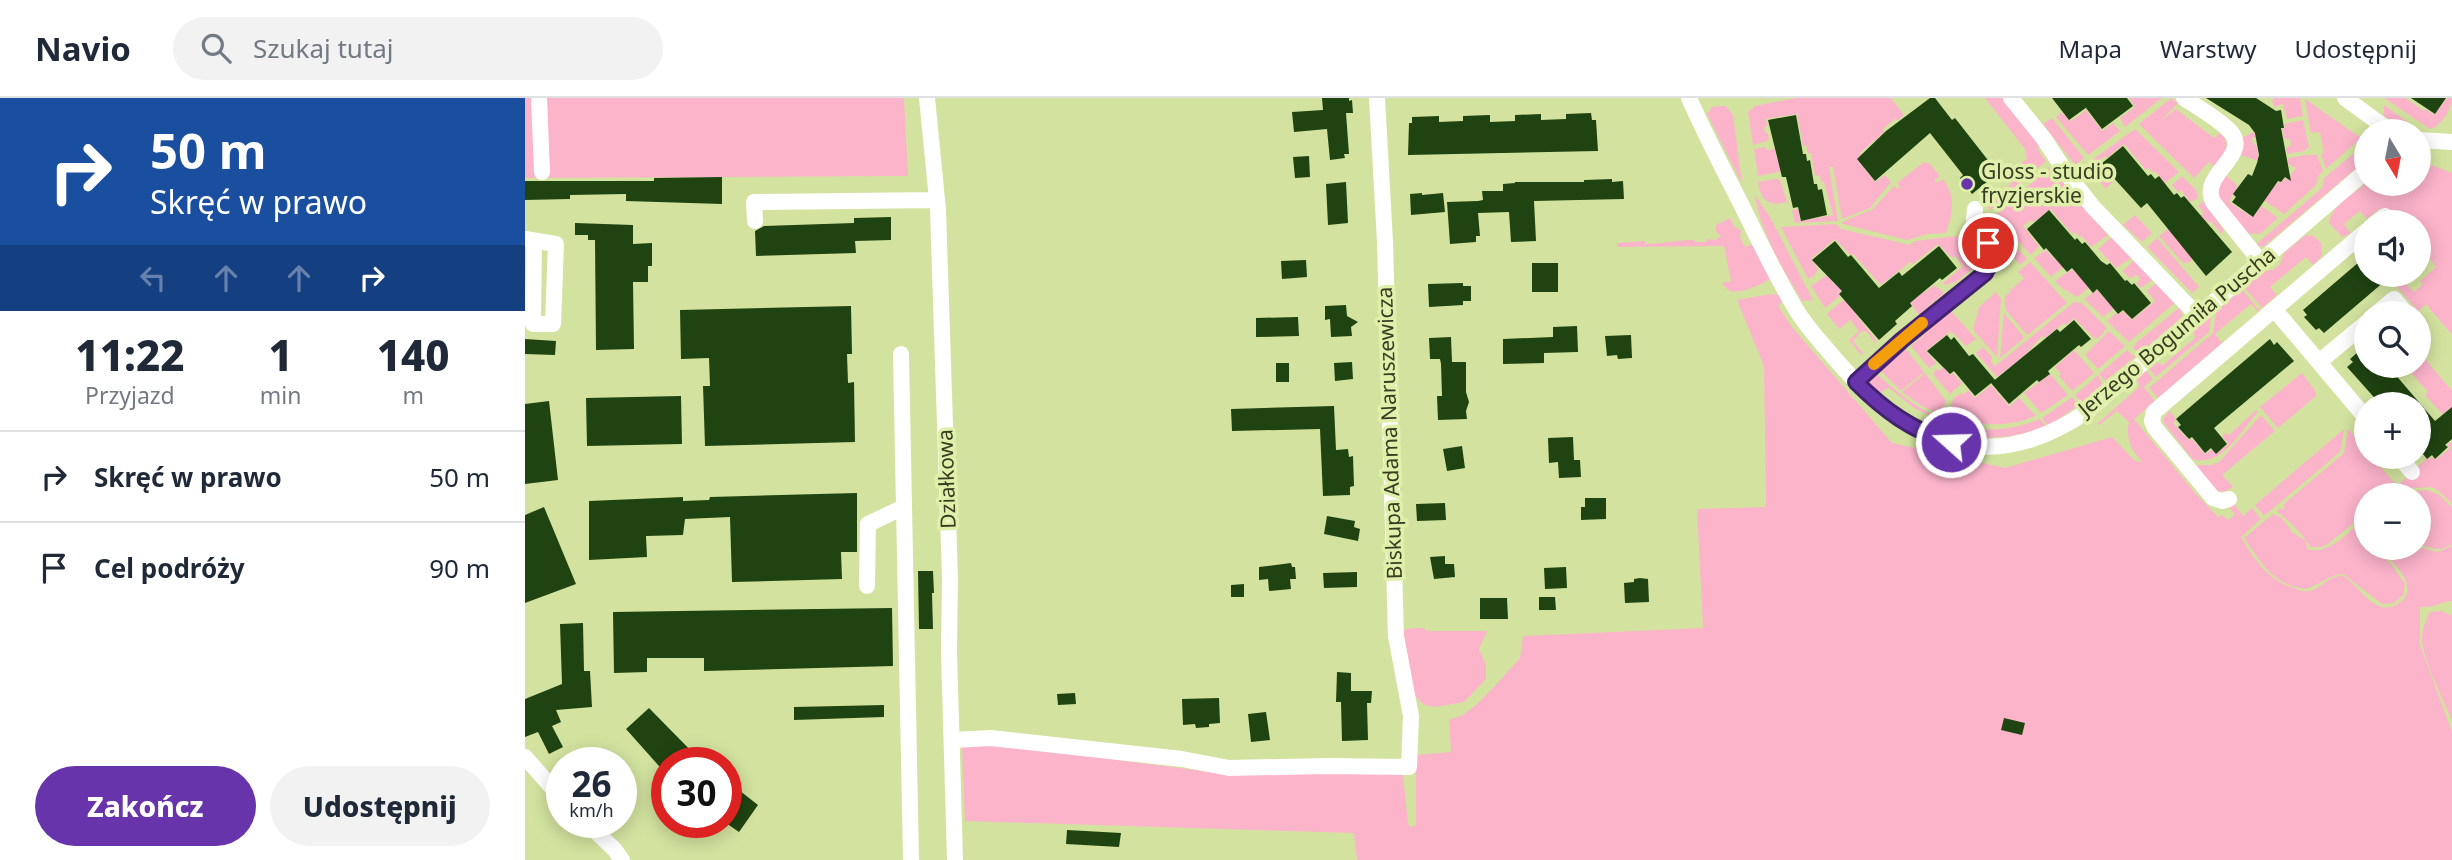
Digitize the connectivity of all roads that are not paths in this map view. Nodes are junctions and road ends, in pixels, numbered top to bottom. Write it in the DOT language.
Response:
graph roads {
  1 [pos="539,98"];
  2 [pos="927,98"];
  3 [pos="1377,98"];
  4 [pos="1689,98"];
  5 [pos="2011,98"];
  6 [pos="2185,98"];
  7 [pos="2345,98"];
  8 [pos="2374,119"];
  9 [pos="2431,141"];
  10 [pos="2452,142"];
  11 [pos="542,172"];
  12 [pos="2354,182"];
  13 [pos="937,200"];
  14 [pos="1975,209"];
  15 [pos="755,221"];
  16 [pos="529,240"];
  17 [pos="2354,242"];
  18 [pos="2260,261"];
  19 [pos="2274,309"];
  20 [pos="2197,315"];
  21 [pos="2354,333"];
  22 [pos="901,354"];
  23 [pos="2319,362"];
  24 [pos="1856,382"];
  25 [pos="2354,404"];
  26 [pos="2410,469"];
  27 [pos="2413,472"];
  28 [pos="2229,499"];
  29 [pos="904,507"];
  30 [pos="867,586"];
  31 [pos="952,740"];
  32 [pos="525,757"];
  33 [pos="546,781"];
  34 [pos="603,838"];
  35 [pos="622,860"];
  36 [pos="911,860"];
  37 [pos="955,860"];
  1 -- 11 [label="street"];
  2 -- 13 [label="street, Działkowa"];
  3 -- 31 [label="street, Biskupa Adama Naruszewicza"];
  4 -- 24 [label="street, Jerzego Bogumiła Puscha"];
  5 -- 20 [label="street"];
  6 -- 18 [label="street"];
  7 -- 8 [label="street"];
  9 -- 10 [label="street"];
  12 -- 18 [label="street, Jerzego Bogumiła Puscha"];
  13 -- 15 [label="street"];
  13 -- 31 [label="street, Działkowa"];
  14 -- 24 [label="street"];
  16 -- 16 [label="street"];
  17 -- 19 [label="street"];
  18 -- 20 [label="street, Jerzego Bogumiła Puscha"];
  19 -- 23 [label="street"];
  19 -- 28 [label="street"];
  20 -- 24 [label="street, Jerzego Bogumiła Puscha"];
  21 -- 23 [label="street"];
  22 -- 29 [label="street"];
  23 -- 25 [label="street"];
  26 -- 27 [label="street"];
  29 -- 30 [label="street"];
  29 -- 36 [label="street"];
  31 -- 37 [label="street, Działkowa"];
  32 -- 33 [label="street"];
  34 -- 35 [label="street"];
}
